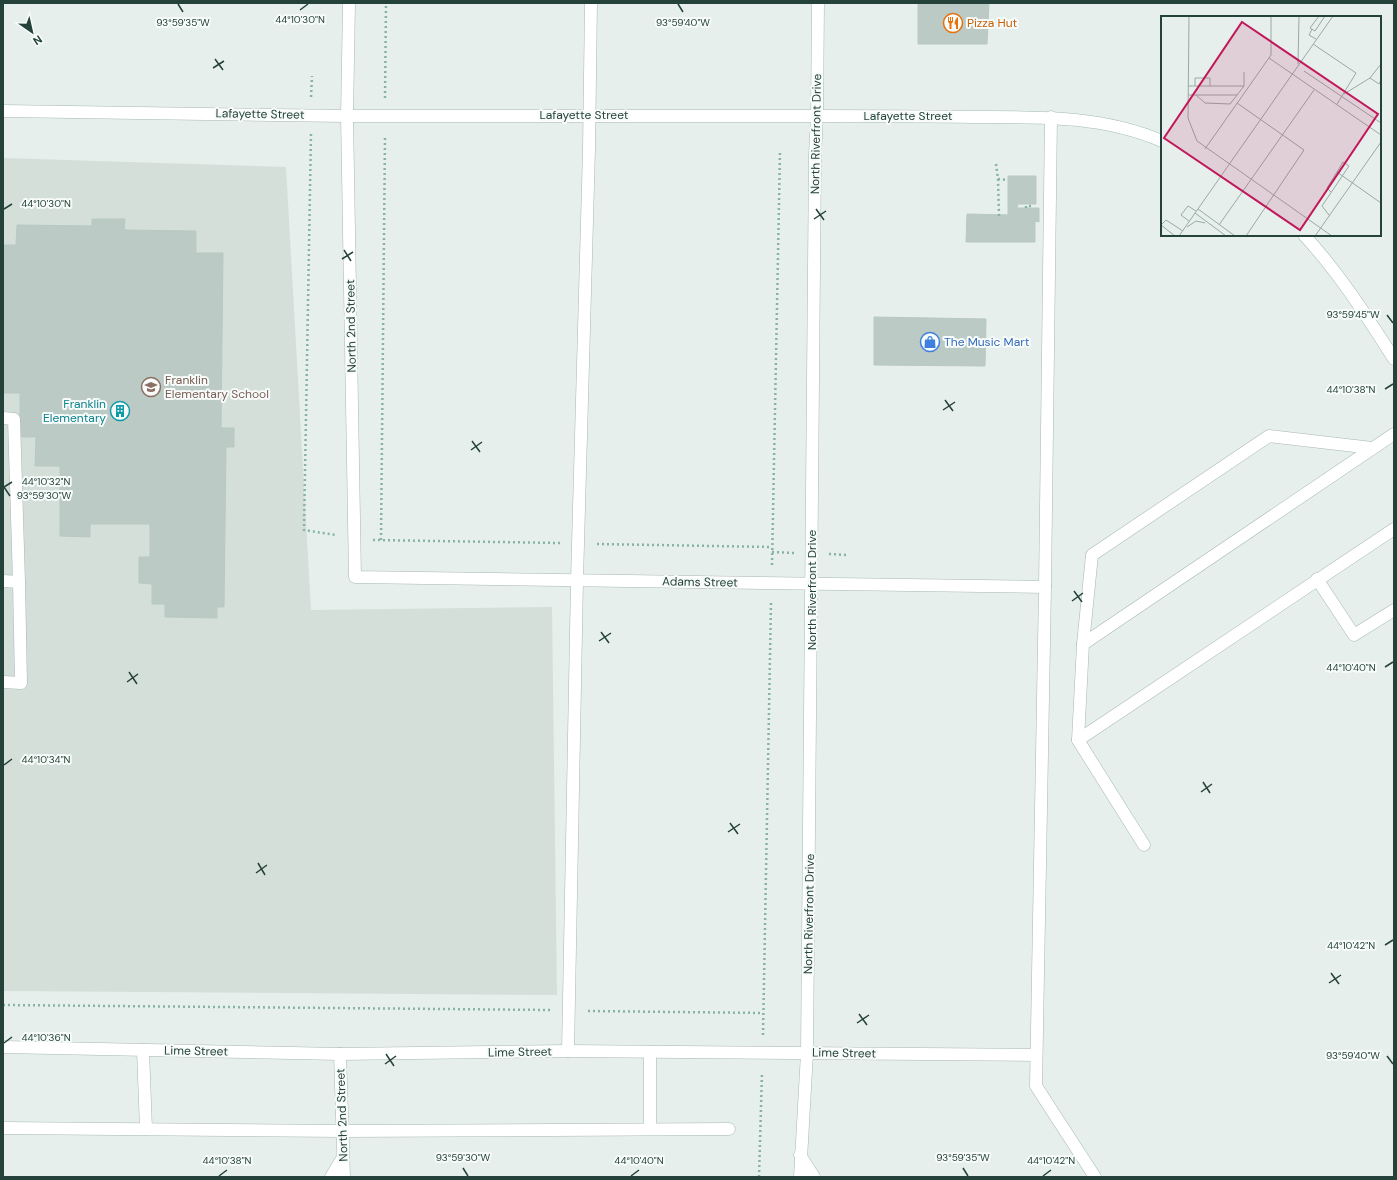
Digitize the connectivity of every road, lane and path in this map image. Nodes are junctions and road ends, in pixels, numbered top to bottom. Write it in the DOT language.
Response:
graph roads {
  1 [pos="349,3"];
  2 [pos="386,3"];
  3 [pos="591,3"];
  4 [pos="818,3"];
  5 [pos="312,76"];
  6 [pos="3,111"];
  7 [pos="311,115"];
  8 [pos="590,115"];
  9 [pos="347,116"];
  10 [pos="385,116"];
  11 [pos="818,116"];
  12 [pos="1051,117"];
  13 [pos="1161,141"];
  14 [pos="780,151"];
  15 [pos="996,164"];
  16 [pos="998,179"];
  17 [pos="1008,180"];
  18 [pos="999,216"];
  19 [pos="1305,236"];
  20 [pos="1394,358"];
  21 [pos="3,418"];
  22 [pos="1394,434"];
  23 [pos="1372,448"];
  24 [pos="1394,529"];
  25 [pos="354,537"];
  26 [pos="381,540"];
  27 [pos="578,544"];
  28 [pos="772,547"];
  29 [pos="355,577"];
  30 [pos="1317,579"];
  31 [pos="577,580"];
  32 [pos="3,581"];
  33 [pos="19,582"];
  34 [pos="772,583"];
  35 [pos="812,584"];
  36 [pos="1045,588"];
  37 [pos="1394,610"];
  38 [pos="1083,644"];
  39 [pos="3,682"];
  40 [pos="1078,740"];
  41 [pos="1144,845"];
  42 [pos="3,1004"];
  43 [pos="569,1010"];
  44 [pos="763,1013"];
  45 [pos="3,1048"];
  46 [pos="143,1050"];
  47 [pos="568,1051"];
  48 [pos="650,1052"];
  49 [pos="762,1053"];
  50 [pos="807,1053"];
  51 [pos="340,1054"];
  52 [pos="1036,1055"];
  53 [pos="3,1128"];
  54 [pos="146,1129"];
  55 [pos="650,1129"];
  56 [pos="729,1129"];
  57 [pos="342,1131"];
  58 [pos="800,1155"];
  59 [pos="343,1156"];
  60 [pos="331,1177"];
  61 [pos="344,1177"];
  62 [pos="758,1177"];
  63 [pos="800,1177"];
  64 [pos="814,1177"];
  65 [pos="1095,1177"];
  1 -- 9 [label="street, North 2nd Street"];
  2 -- 10 [label="path"];
  3 -- 8 [label="street"];
  4 -- 11 [label="street, North Riverfront Drive"];
  5 -- 7 [label="path"];
  6 -- 7 [label="street, Lafayette Street"];
  7 -- 9 [label="street, Lafayette Street"];
  7 -- 25 [label="path"];
  8 -- 10 [label="street, Lafayette Street"];
  8 -- 11 [label="street, Lafayette Street"];
  8 -- 27 [label="street"];
  9 -- 10 [label="street, Lafayette Street"];
  9 -- 25 [label="street, North 2nd Street"];
  10 -- 26 [label="path"];
  11 -- 12 [label="street, Lafayette Street"];
  11 -- 35 [label="street, North Riverfront Drive"];
  12 -- 13 [label="street, Lafayette Street"];
  12 -- 36 [label="street"];
  14 -- 28 [label="path"];
  15 -- 16 [label="path"];
  16 -- 17 [label="path"];
  16 -- 18 [label="path"];
  19 -- 20 [label="street"];
  21 -- 33 [label="street"];
  22 -- 23 [label="street"];
  23 -- 38 [label="street"];
  23 -- 38 [label="street"];
  24 -- 30 [label="street"];
  25 -- 26 [label="path"];
  25 -- 29 [label="street, North 2nd Street"];
  26 -- 27 [label="path"];
  27 -- 28 [label="path"];
  27 -- 31 [label="street"];
  28 -- 34 [label="path"];
  29 -- 31 [label="street, Adams Street"];
  30 -- 37 [label="street"];
  30 -- 40 [label="street"];
  31 -- 34 [label="street, Adams Street"];
  31 -- 43 [label="street"];
  32 -- 33 [label="street"];
  33 -- 39 [label="street"];
  34 -- 35 [label="street, Adams Street"];
  34 -- 44 [label="path"];
  35 -- 36 [label="street, Adams Street"];
  35 -- 50 [label="street, North Riverfront Drive"];
  36 -- 52 [label="street"];
  38 -- 40 [label="street"];
  40 -- 41 [label="street"];
  42 -- 43 [label="path"];
  43 -- 44 [label="path"];
  43 -- 47 [label="street"];
  44 -- 49 [label="path"];
  45 -- 46 [label="street, Lime Street"];
  46 -- 51 [label="street, Lime Street"];
  46 -- 54 [label="street"];
  47 -- 48 [label="street, Lime Street"];
  47 -- 51 [label="street, Lime Street"];
  48 -- 49 [label="street, Lime Street"];
  48 -- 55 [label="street"];
  49 -- 50 [label="street, Lime Street"];
  49 -- 62 [label="path"];
  50 -- 52 [label="street, Lime Street"];
  50 -- 58 [label="street, North Riverfront Drive"];
  51 -- 57 [label="street, North 2nd Street"];
  52 -- 65 [label="street"];
  53 -- 54 [label="street"];
  54 -- 57 [label="street"];
  55 -- 56 [label="street"];
  55 -- 57 [label="street"];
  57 -- 59 [label="street, North 2nd Street"];
  58 -- 63 [label="street, North Riverfront Drive"];
  58 -- 64 [label="street"];
  59 -- 60 [label="street"];
  59 -- 61 [label="street, North 2nd Street"];
}
